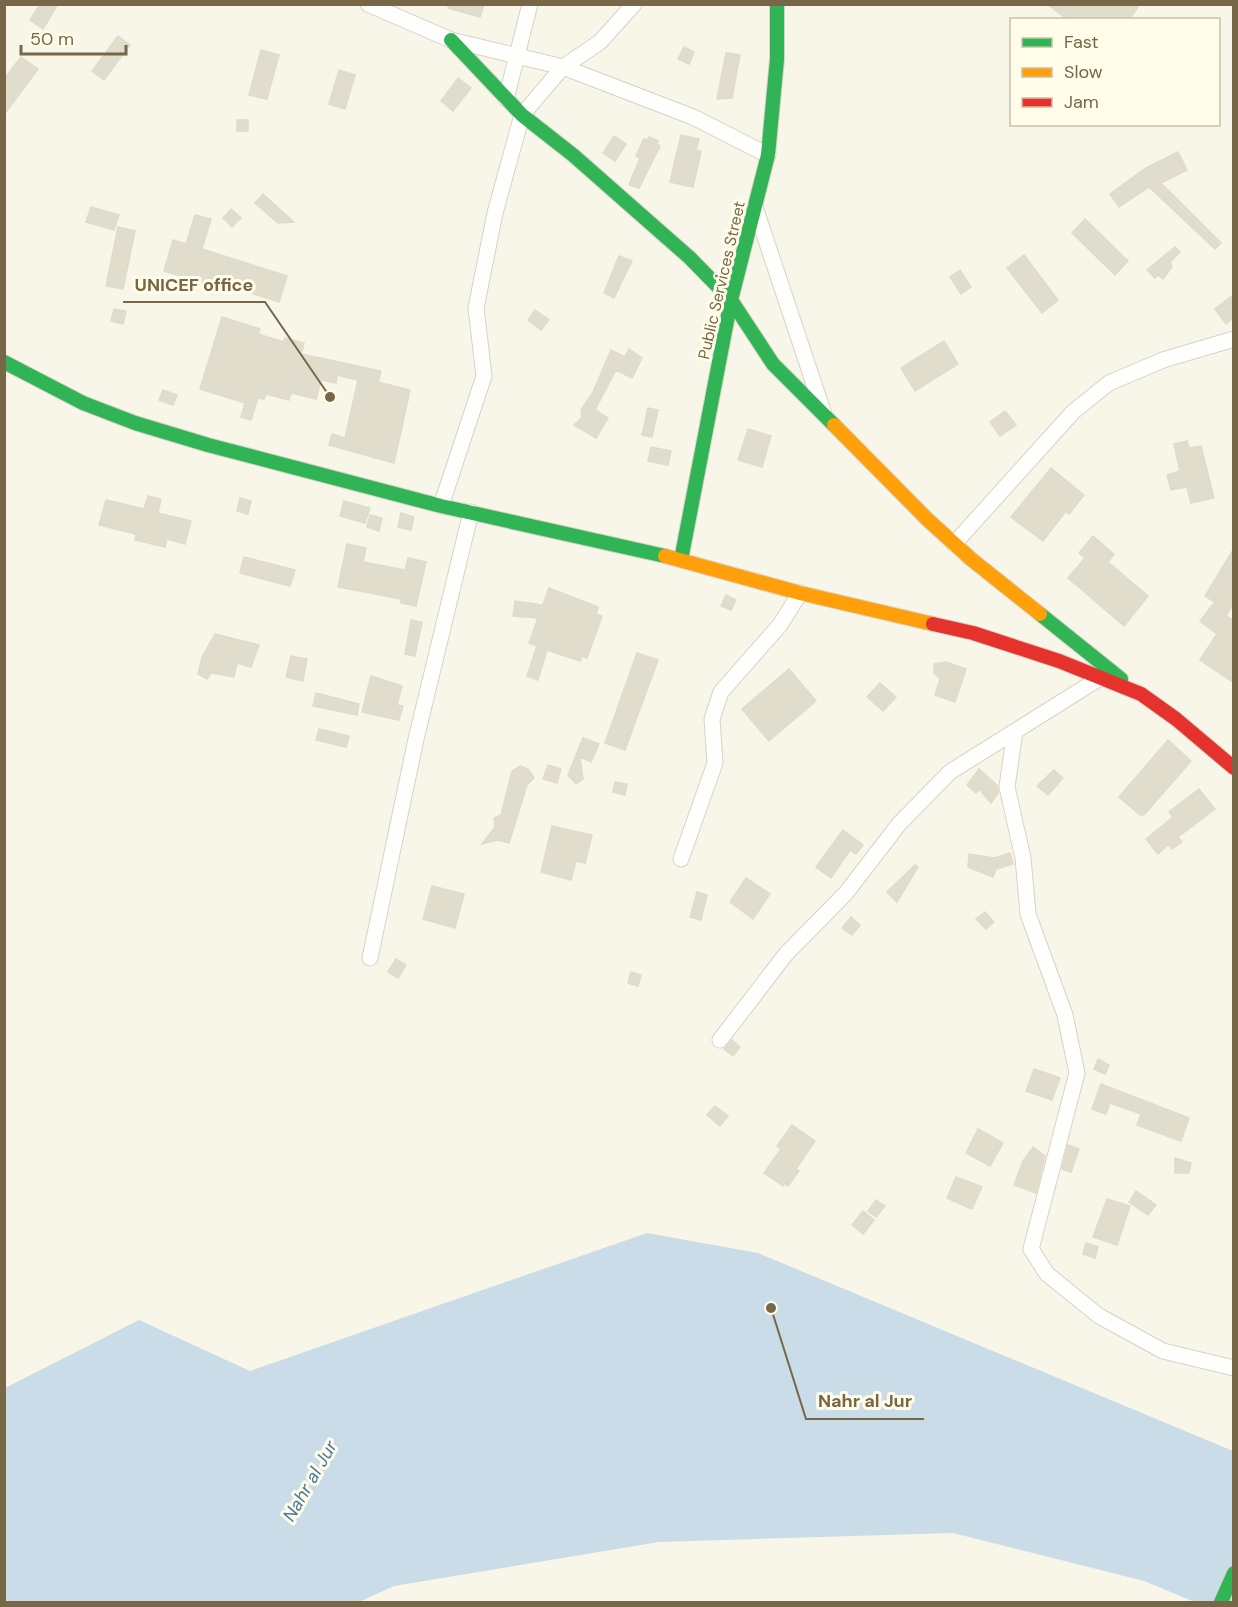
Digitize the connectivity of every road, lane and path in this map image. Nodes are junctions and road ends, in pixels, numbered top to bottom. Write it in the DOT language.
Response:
graph roads {
  1 [pos="368,4"];
  2 [pos="530,4"];
  3 [pos="634,4"];
  4 [pos="777,4"];
  5 [pos="451,40"];
  6 [pos="516,55"];
  7 [pos="563,67"];
  8 [pos="506,99"];
  9 [pos="522,115"];
  10 [pos="768,155"];
  11 [pos="755,207"];
  12 [pos="731,300"];
  13 [pos="1233,339"];
  14 [pos="4,362"];
  15 [pos="825,417"];
  16 [pos="441,506"];
  17 [pos="471,512"];
  18 [pos="954,544"];
  19 [pos="681,560"];
  20 [pos="800,592"];
  21 [pos="1100,678"];
  22 [pos="1141,694"];
  23 [pos="1015,731"];
  24 [pos="1233,768"];
  25 [pos="681,859"];
  26 [pos="370,958"];
  27 [pos="720,1040"];
  28 [pos="1233,1368"];
  29 [pos="1233,1573"];
  30 [pos="1221,1602"];
  1 -- 5 [label="street"];
  2 -- 6 [label="street"];
  3 -- 7 [label="street"];
  4 -- 10 [label="street, Public Services Street"];
  5 -- 6 [label="street"];
  5 -- 8 [label="street"];
  6 -- 7 [label="street"];
  6 -- 8 [label="street"];
  7 -- 9 [label="street"];
  7 -- 10 [label="street"];
  8 -- 9 [label="street"];
  9 -- 12 [label="street"];
  9 -- 16 [label="street"];
  10 -- 11 [label="street, Public Services Street"];
  11 -- 12 [label="street, Public Services Street"];
  11 -- 15 [label="street"];
  12 -- 15 [label="street"];
  12 -- 19 [label="street, Public Services Street"];
  13 -- 18 [label="street"];
  14 -- 16 [label="street"];
  15 -- 18 [label="street"];
  16 -- 17 [label="street"];
  17 -- 19 [label="street"];
  17 -- 26 [label="street"];
  18 -- 22 [label="street"];
  19 -- 20 [label="street"];
  20 -- 21 [label="street"];
  20 -- 25 [label="street"];
  21 -- 22 [label="street"];
  21 -- 23 [label="street"];
  22 -- 24 [label="street"];
  23 -- 27 [label="street"];
  23 -- 28 [label="street"];
  29 -- 30 [label="street"];
}
